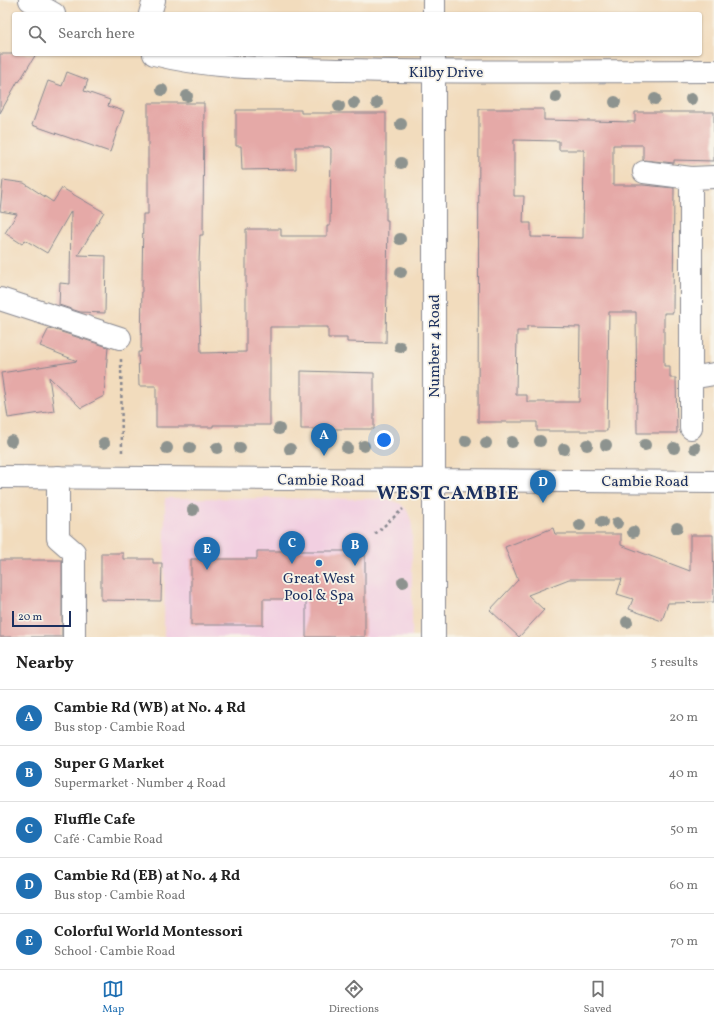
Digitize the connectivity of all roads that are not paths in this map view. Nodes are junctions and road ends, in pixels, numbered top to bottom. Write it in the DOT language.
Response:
graph roads {
  1 [pos="30,0"];
  2 [pos="154,0"];
  3 [pos="434,0"];
  4 [pos="51,12"];
  5 [pos="151,12"];
  6 [pos="434,12"];
  7 [pos="161,56"];
  8 [pos="434,63"];
  9 [pos="714,71"];
  10 [pos="644,172"];
  11 [pos="714,177"];
  12 [pos="691,178"];
  13 [pos="0,299"];
  14 [pos="120,338"];
  15 [pos="714,374"];
  16 [pos="691,378"];
  17 [pos="691,428"];
  18 [pos="0,477"];
  19 [pos="58,477"];
  20 [pos="434,481"];
  21 [pos="714,482"];
  22 [pos="74,637"];
  23 [pos="434,637"];
  1 -- 4 [label="main road"];
  2 -- 5 [label="main road"];
  3 -- 6 [label="main road"];
  7 -- 8 [label="main road, Kilby Drive"];
  8 -- 9 [label="main road, Kilby Drive"];
  8 -- 20 [label="main road, Number 4 Road"];
  10 -- 12 [label="main road"];
  11 -- 12 [label="main road"];
  12 -- 16 [label="main road"];
  13 -- 14 [label="main road"];
  15 -- 16 [label="main road"];
  16 -- 17 [label="main road"];
  18 -- 19 [label="main road, Cambie Road"];
  19 -- 20 [label="main road, Cambie Road"];
  19 -- 22 [label="main road"];
  20 -- 21 [label="main road, Cambie Road"];
  20 -- 23 [label="main road, Number 4 Road"];
}
